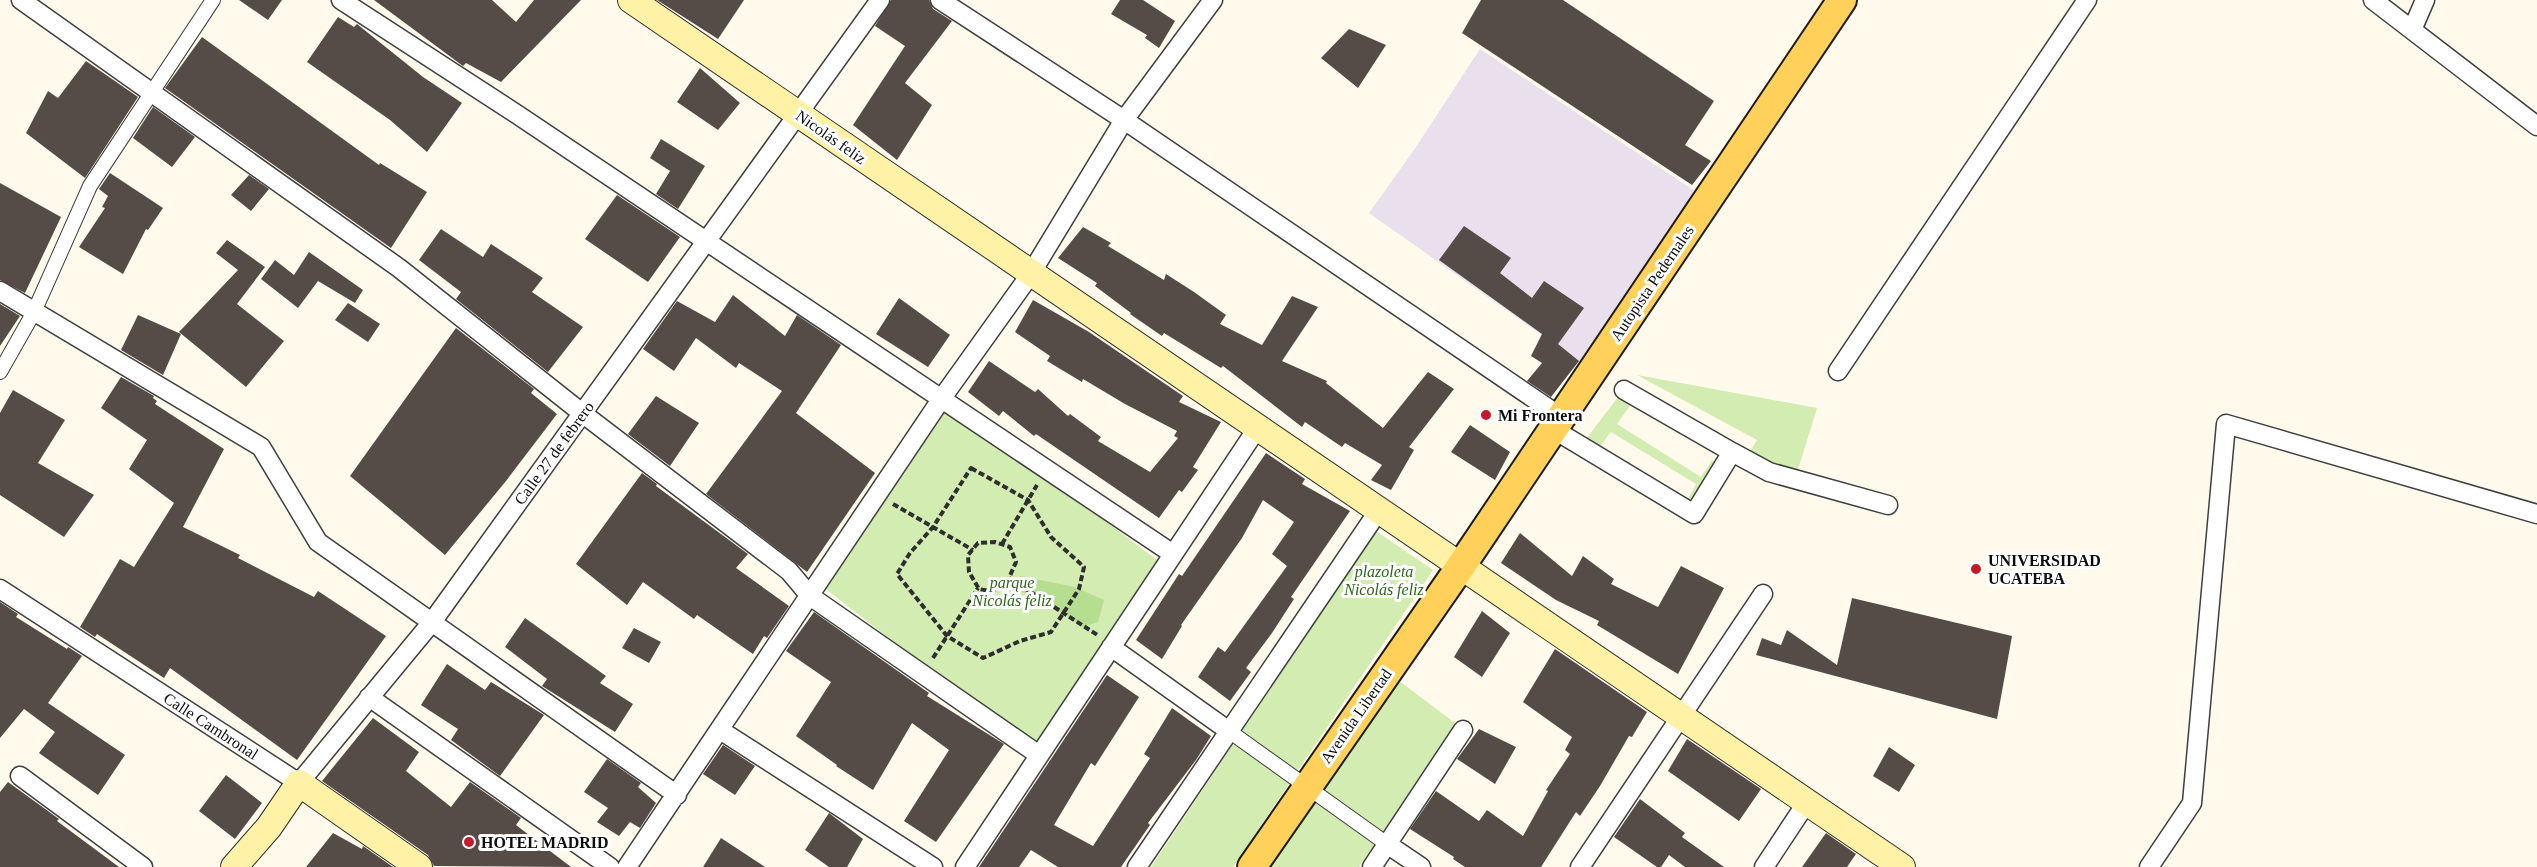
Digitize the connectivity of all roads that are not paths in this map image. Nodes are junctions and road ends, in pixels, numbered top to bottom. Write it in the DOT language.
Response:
graph roads {
  1 [pos="21,0"];
  2 [pos="213,0"];
  3 [pos="341,0"];
  4 [pos="631,0"];
  5 [pos="880,0"];
  6 [pos="940,0"];
  7 [pos="1213,0"];
  8 [pos="1842,0"];
  9 [pos="2087,0"];
  10 [pos="2373,0"];
  11 [pos="2425,0"];
  12 [pos="2412,30"];
  13 [pos="151,93"];
  14 [pos="798,115"];
  15 [pos="1124,120"];
  16 [pos="2537,126"];
  17 [pos="706,241"];
  18 [pos="1030,275"];
  19 [pos="0,291"];
  20 [pos="34,312"];
  21 [pos="1838,371"];
  22 [pos="0,372"];
  23 [pos="1624,390"];
  24 [pos="942,398"];
  25 [pos="582,414"];
  26 [pos="1557,423"];
  27 [pos="1258,427"];
  28 [pos="1732,452"];
  29 [pos="1888,506"];
  30 [pos="1379,510"];
  31 [pos="2537,514"];
  32 [pos="1173,554"];
  33 [pos="1461,566"];
  34 [pos="0,589"];
  35 [pos="1763,594"];
  36 [pos="810,596"];
  37 [pos="432,622"];
  38 [pos="1101,641"];
  39 [pos="369,697"];
  40 [pos="1682,717"];
  41 [pos="720,730"];
  42 [pos="1230,730"];
  43 [pos="1463,730"];
  44 [pos="1039,755"];
  45 [pos="20,776"];
  46 [pos="299,783"];
  47 [pos="1307,786"];
  48 [pos="677,795"];
  49 [pos="1807,802"];
  50 [pos="1387,844"];
  51 [pos="404,863"];
  52 [pos="142,867"];
  53 [pos="234,867"];
  54 [pos="610,867"];
  55 [pos="627,867"];
  56 [pos="933,867"];
  57 [pos="965,867"];
  58 [pos="1137,867"];
  59 [pos="1252,867"];
  60 [pos="1372,867"];
  61 [pos="1421,867"];
  62 [pos="1580,867"];
  63 [pos="1764,867"];
  64 [pos="1902,867"];
  65 [pos="2149,867"];
  1 -- 13 [label="street"];
  2 -- 13 [label="street"];
  3 -- 17 [label="street"];
  4 -- 14 [label="main road, Nicolás feliz"];
  5 -- 14 [label="street, Calle 27 de febrero"];
  6 -- 15 [label="street"];
  7 -- 15 [label="street"];
  8 -- 26 [label="main road, Autopista Pedernales"];
  9 -- 21 [label="street"];
  10 -- 12 [label="street"];
  11 -- 12 [label="street"];
  12 -- 16 [label="street"];
  13 -- 20 [label="street"];
  13 -- 25 [label="street"];
  14 -- 17 [label="street, Calle 27 de febrero"];
  14 -- 18 [label="main road, Nicolás feliz"];
  15 -- 18 [label="street"];
  15 -- 26 [label="street"];
  17 -- 24 [label="street"];
  17 -- 25 [label="street, Calle 27 de febrero"];
  18 -- 24 [label="street"];
  18 -- 27 [label="main road, Nicolás feliz"];
  19 -- 20 [label="street"];
  20 -- 22 [label="street"];
  20 -- 37 [label="street"];
  23 -- 28 [label="street"];
  24 -- 32 [label="street"];
  24 -- 36 [label="street"];
  25 -- 36 [label="street"];
  25 -- 37 [label="street, Calle 27 de febrero"];
  26 -- 28 [label="street"];
  26 -- 33 [label="main road, Autopista Pedernales"];
  27 -- 30 [label="main road, Nicolás feliz"];
  27 -- 32 [label="street"];
  28 -- 29 [label="street"];
  30 -- 33 [label="main road, Nicolás feliz"];
  30 -- 42 [label="street"];
  31 -- 65 [label="street"];
  32 -- 38 [label="street"];
  33 -- 40 [label="main road, Nicolás feliz"];
  33 -- 47 [label="main road, Avenida Libertad"];
  34 -- 46 [label="street, Calle Cambronal"];
  35 -- 40 [label="street"];
  36 -- 41 [label="street"];
  36 -- 44 [label="street"];
  37 -- 39 [label="street, Calle 27 de febrero"];
  37 -- 48 [label="street"];
  38 -- 42 [label="street"];
  38 -- 44 [label="street"];
  39 -- 46 [label="street, Calle 27 de febrero"];
  39 -- 54 [label="street"];
  40 -- 49 [label="main road, Nicolás feliz"];
  40 -- 62 [label="street"];
  41 -- 48 [label="street"];
  41 -- 56 [label="street"];
  42 -- 47 [label="street"];
  42 -- 58 [label="street"];
  43 -- 50 [label="street"];
  44 -- 57 [label="street"];
  45 -- 52 [label="street"];
  46 -- 51 [label="main road, Calle Cambronal"];
  46 -- 53 [label="main road"];
  47 -- 50 [label="street"];
  47 -- 59 [label="main road, Avenida Libertad"];
  48 -- 55 [label="street"];
  49 -- 63 [label="street"];
  49 -- 64 [label="main road, Nicolás feliz"];
  50 -- 60 [label="street"];
  50 -- 61 [label="street"];
}
